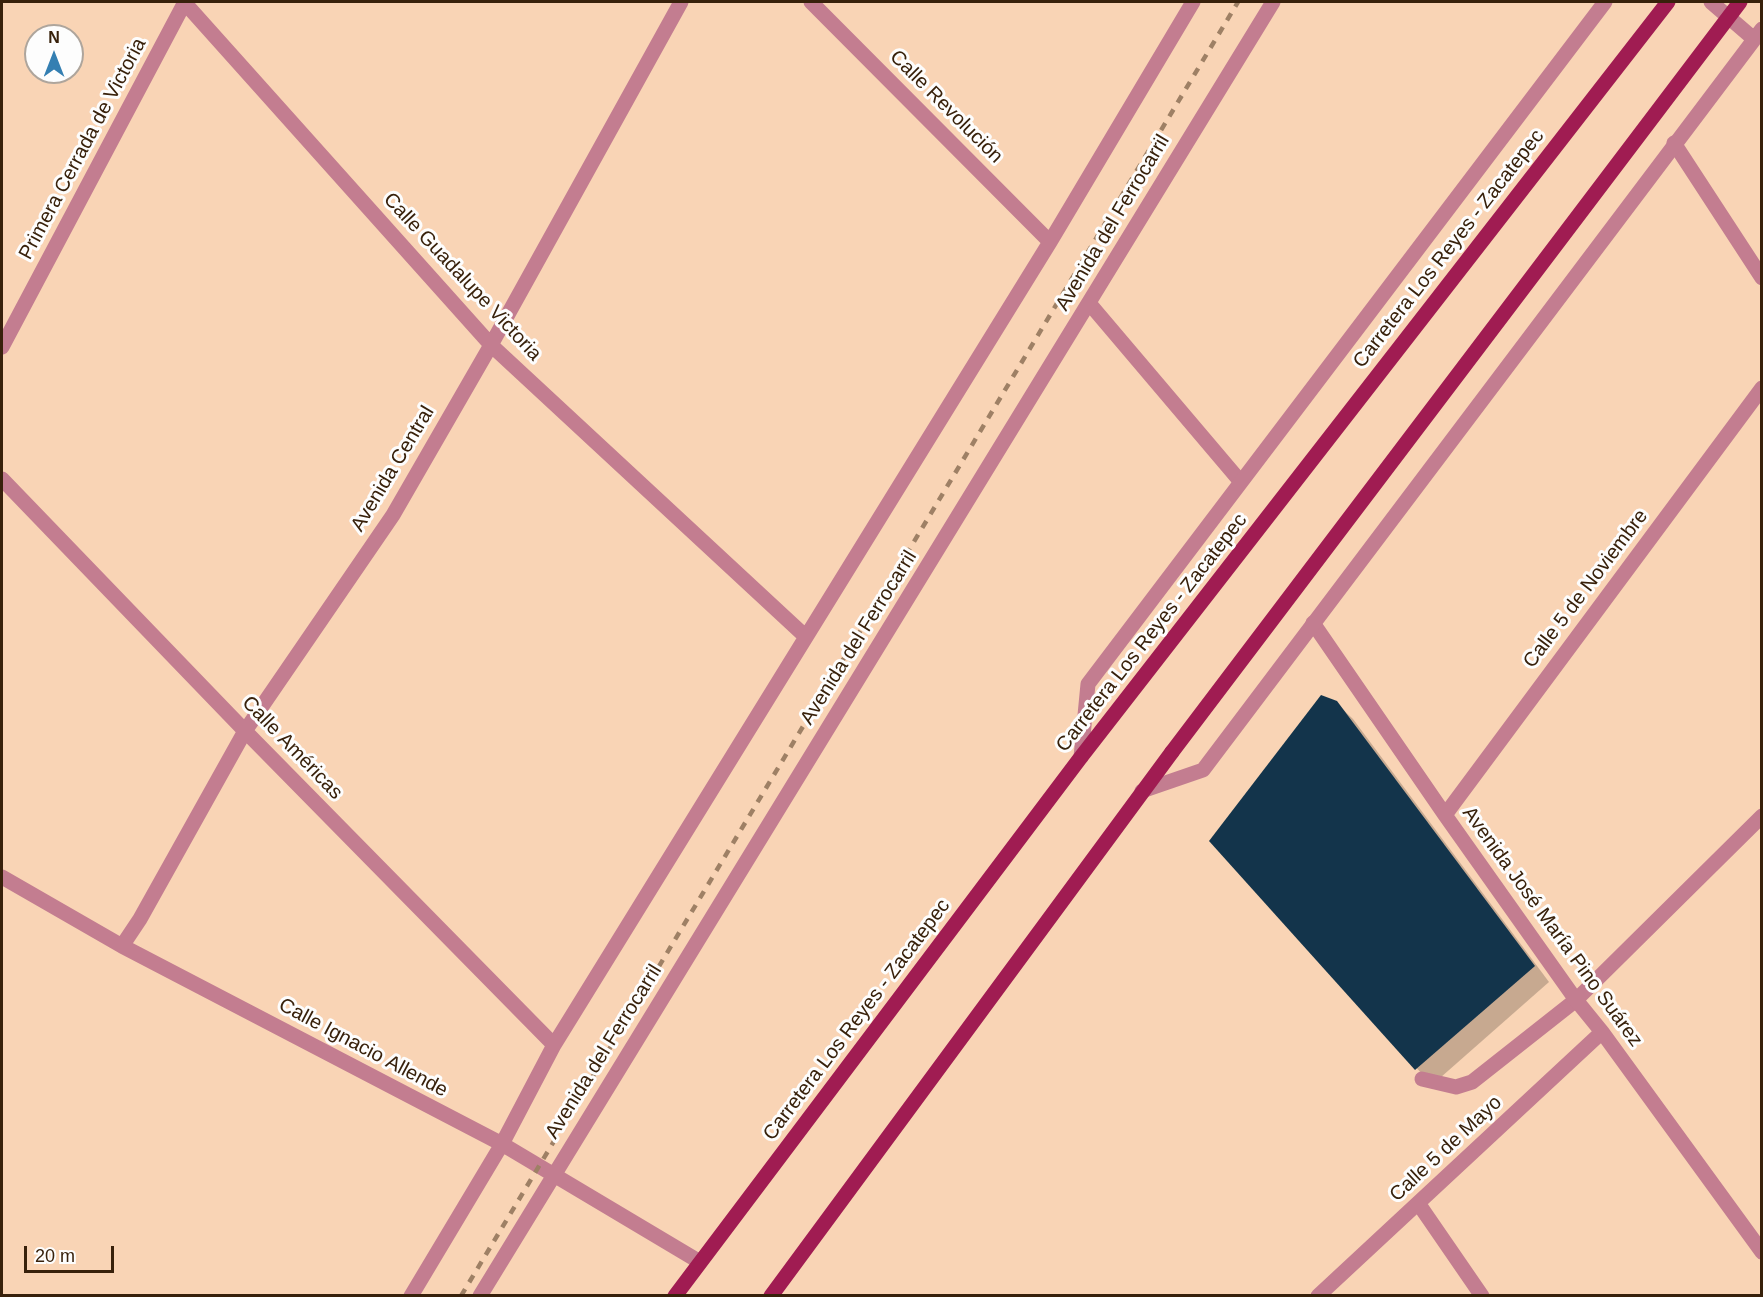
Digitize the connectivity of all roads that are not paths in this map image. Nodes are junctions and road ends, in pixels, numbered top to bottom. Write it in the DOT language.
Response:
graph roads {
  1 [pos="184,2"];
  2 [pos="681,2"];
  3 [pos="811,2"];
  4 [pos="1193,2"];
  5 [pos="1273,2"];
  6 [pos="1605,2"];
  7 [pos="1668,2"];
  8 [pos="1711,2"];
  9 [pos="1740,2"];
  10 [pos="1758,34"];
  11 [pos="1674,143"];
  12 [pos="1050,242"];
  13 [pos="1761,278"];
  14 [pos="1089,303"];
  15 [pos="491,345"];
  16 [pos="2,347"];
  17 [pos="1761,388"];
  18 [pos="2,479"];
  19 [pos="1240,481"];
  20 [pos="1313,623"];
  21 [pos="806,637"];
  22 [pos="245,731"];
  23 [pos="1081,757"];
  24 [pos="1142,791"];
  25 [pos="1445,815"];
  26 [pos="1761,816"];
  27 [pos="2,878"];
  28 [pos="122,946"];
  29 [pos="1576,1000"];
  30 [pos="1602,1032"];
  31 [pos="554,1045"];
  32 [pos="1422,1079"];
  33 [pos="502,1144"];
  34 [pos="554,1175"];
  35 [pos="1418,1203"];
  36 [pos="1761,1252"];
  37 [pos="700,1262"];
  38 [pos="411,1296"];
  39 [pos="480,1296"];
  40 [pos="675,1296"];
  41 [pos="771,1296"];
  42 [pos="1318,1296"];
  43 [pos="1482,1296"];
  1 -- 15 [label="street, Calle Guadalupe Victoria"];
  1 -- 16 [label="street, Primera Cerrada de Victoria"];
  2 -- 15 [label="street, Avenida Central"];
  3 -- 12 [label="street, Calle Revolución"];
  4 -- 12 [label="street, Avenida del Ferrocarril"];
  5 -- 14 [label="street, Avenida del Ferrocarril"];
  6 -- 19 [label="street"];
  7 -- 23 [label="main road, Carretera Los Reyes - Zacatepec"];
  8 -- 10 [label="street"];
  9 -- 24 [label="main road, bridge"];
  10 -- 11 [label="street"];
  11 -- 13 [label="street"];
  11 -- 20 [label="street"];
  12 -- 21 [label="street, Avenida del Ferrocarril"];
  14 -- 19 [label="street"];
  14 -- 34 [label="street, Avenida del Ferrocarril"];
  15 -- 21 [label="street, Calle Guadalupe Victoria"];
  15 -- 22 [label="street, Avenida Central"];
  17 -- 25 [label="street, Calle 5 de Noviembre"];
  18 -- 22 [label="street, Calle Américas"];
  19 -- 23 [label="street"];
  20 -- 24 [label="street"];
  20 -- 25 [label="street, Avenida José María Pino Suárez"];
  21 -- 31 [label="street, Avenida del Ferrocarril"];
  22 -- 28 [label="street, Avenida Central"];
  22 -- 31 [label="street, Calle Américas"];
  23 -- 37 [label="main road, Carretera Los Reyes - Zacatepec"];
  24 -- 41 [label="main road"];
  25 -- 29 [label="street, Avenida José María Pino Suárez"];
  26 -- 29 [label="street"];
  27 -- 28 [label="street, Calle Ignacio Allende"];
  28 -- 33 [label="street, Calle Ignacio Allende"];
  29 -- 30 [label="street, Avenida José María Pino Suárez"];
  29 -- 32 [label="street"];
  30 -- 35 [label="street, Calle 5 de Mayo"];
  30 -- 36 [label="street, Avenida José María Pino Suárez"];
  31 -- 33 [label="street, Avenida del Ferrocarril"];
  33 -- 34 [label="street, Calle Ignacio Allende"];
  33 -- 38 [label="street, Avenida del Ferrocarril"];
  34 -- 37 [label="street, Calle Ignacio Allende"];
  34 -- 39 [label="street, Avenida del Ferrocarril"];
  35 -- 42 [label="street, Calle 5 de Mayo"];
  35 -- 43 [label="street"];
  37 -- 40 [label="main road, Carretera Los Reyes - Zacatepec"];
}
